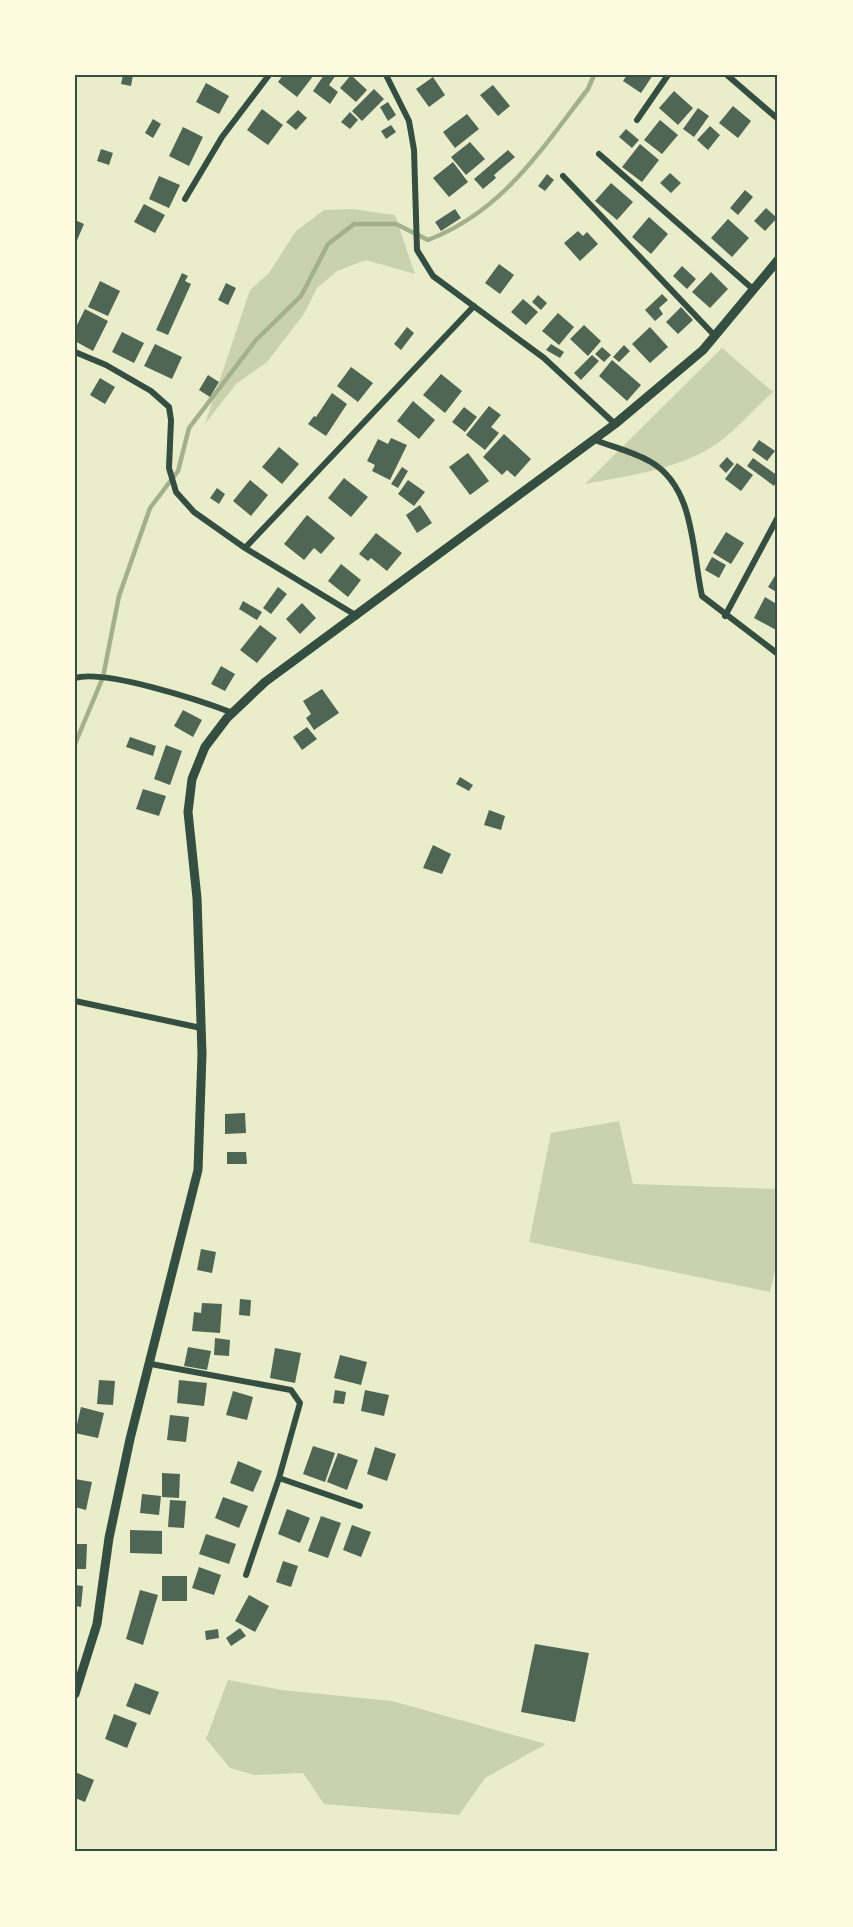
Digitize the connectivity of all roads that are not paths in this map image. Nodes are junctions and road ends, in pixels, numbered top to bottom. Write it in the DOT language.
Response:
graph roads {
  1 [pos="269,75"];
  2 [pos="386,75"];
  3 [pos="668,75"];
  4 [pos="727,75"];
  5 [pos="778,119"];
  6 [pos="637,120"];
  7 [pos="599,154"];
  8 [pos="563,176"];
  9 [pos="185,199"];
  10 [pos="778,260"];
  11 [pos="754,290"];
  12 [pos="474,306"];
  13 [pos="715,336"];
  14 [pos="75,353"];
  15 [pos="615,424"];
  16 [pos="595,440"];
  17 [pos="778,517"];
  18 [pos="245,548"];
  19 [pos="725,616"];
  20 [pos="358,617"];
  21 [pos="778,654"];
  22 [pos="75,678"];
  23 [pos="233,712"];
  24 [pos="75,1001"];
  25 [pos="201,1028"];
  26 [pos="151,1364"];
  27 [pos="279,1478"];
  28 [pos="360,1506"];
  29 [pos="246,1575"];
  30 [pos="75,1694"];
  1 -- 9 [label="street"];
  2 -- 12 [label="street"];
  3 -- 6 [label="street"];
  4 -- 5 [label="street"];
  7 -- 11 [label="street"];
  8 -- 13 [label="street"];
  10 -- 11 [label="street"];
  11 -- 13 [label="street"];
  12 -- 15 [label="street"];
  12 -- 18 [label="street"];
  13 -- 15 [label="street"];
  14 -- 18 [label="street"];
  15 -- 16 [label="street"];
  16 -- 19 [label="street"];
  16 -- 20 [label="street"];
  17 -- 19 [label="street"];
  18 -- 20 [label="street"];
  19 -- 21 [label="street"];
  20 -- 23 [label="street"];
  22 -- 23 [label="street"];
  23 -- 25 [label="street"];
  24 -- 25 [label="street"];
  25 -- 26 [label="street"];
  26 -- 27 [label="street"];
  26 -- 30 [label="street"];
  27 -- 28 [label="street"];
  27 -- 29 [label="street"];
}
